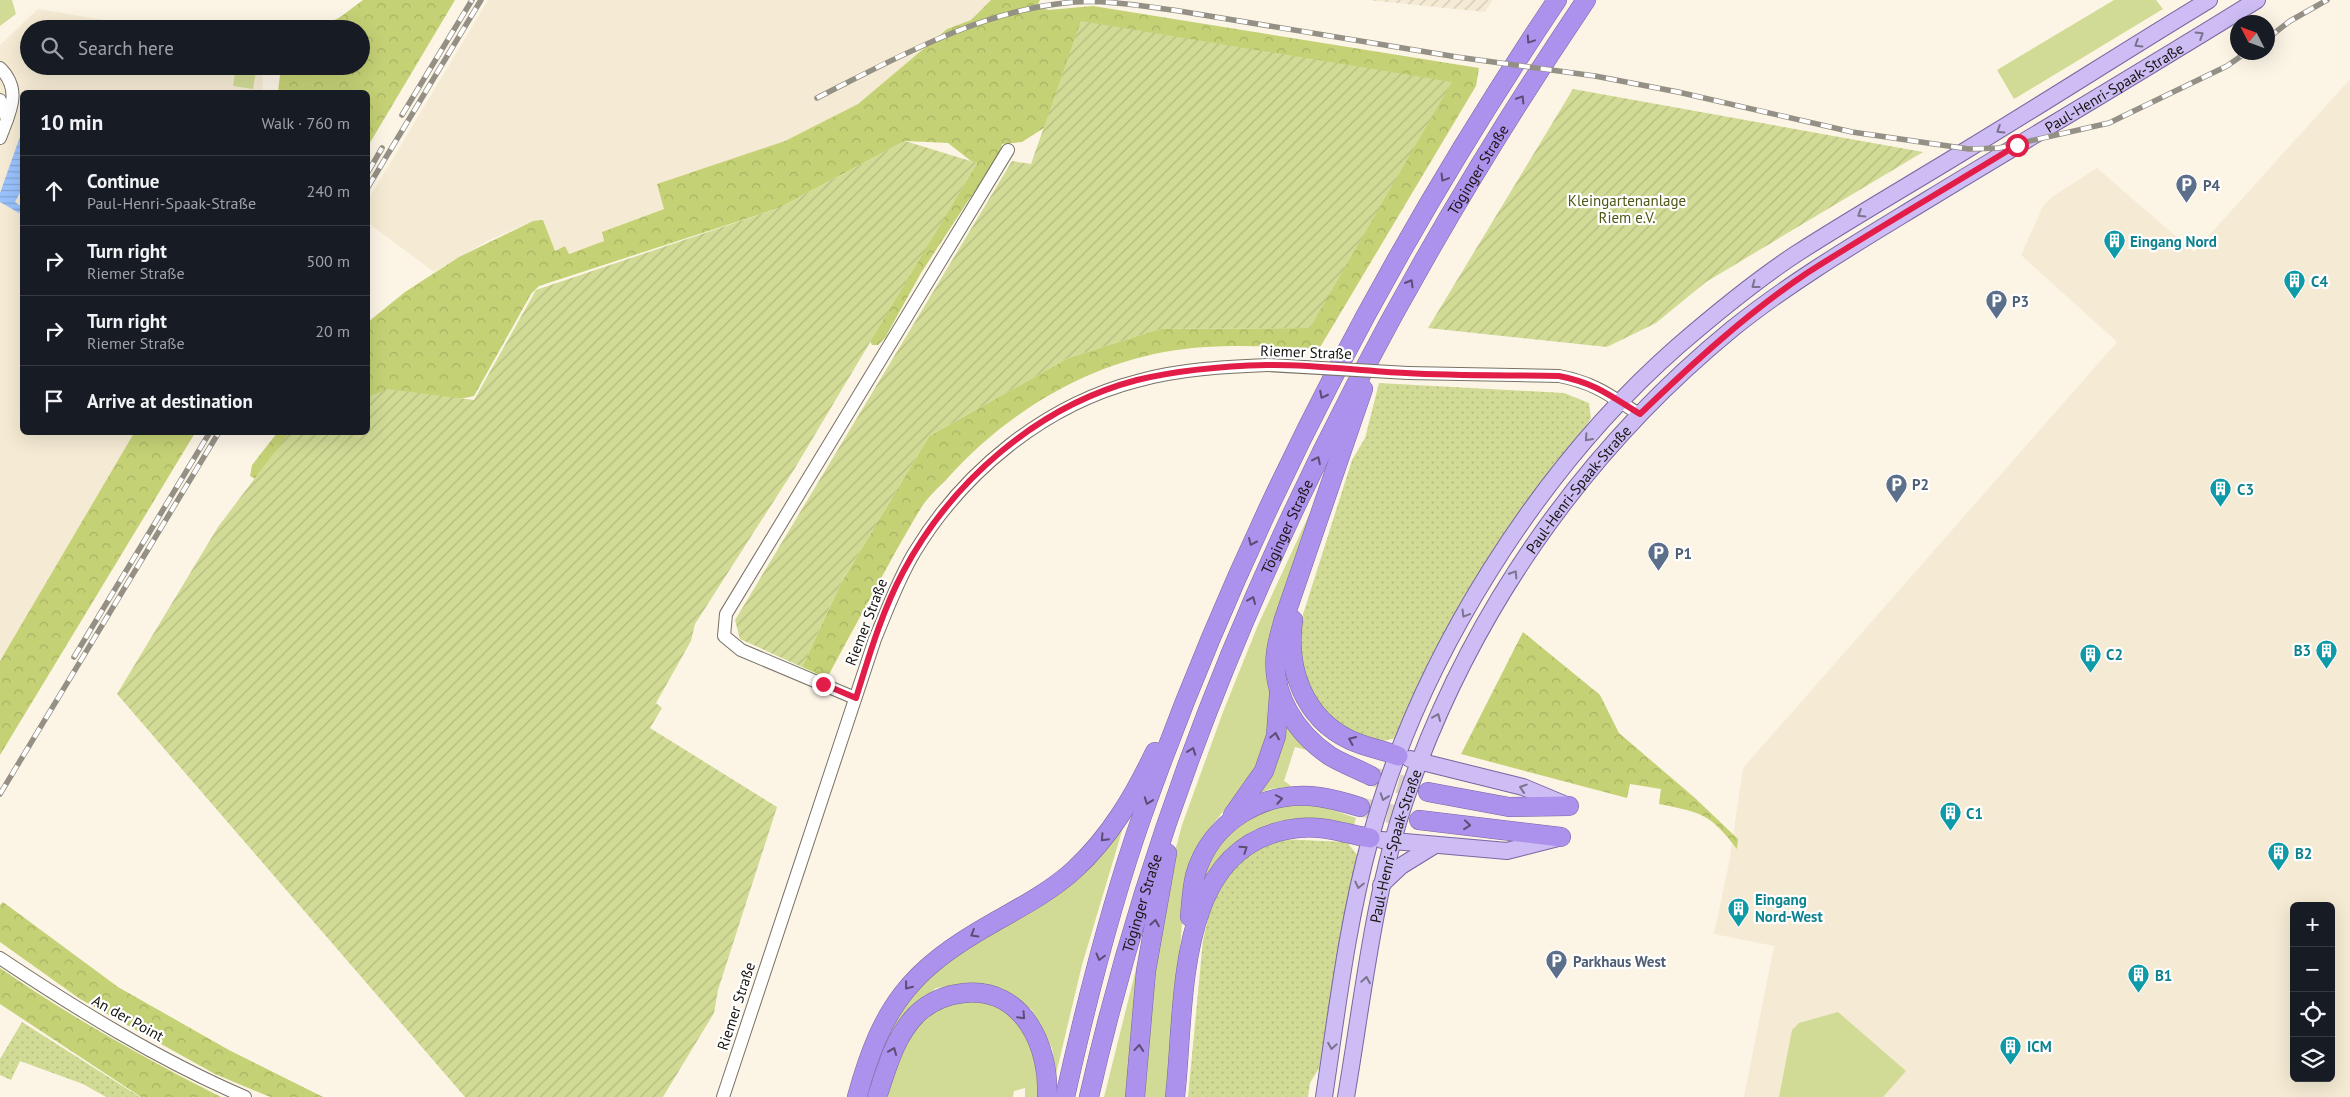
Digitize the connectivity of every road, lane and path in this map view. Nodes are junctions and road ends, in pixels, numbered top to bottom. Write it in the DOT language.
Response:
graph roads {
  1 [pos="1557,0"];
  2 [pos="1586,0"];
  3 [pos="2209,0"];
  4 [pos="2257,0"];
  5 [pos="0,68"];
  6 [pos="0,100"];
  7 [pos="7,119"];
  8 [pos="0,138"];
  9 [pos="1008,150"];
  10 [pos="1386,326"];
  11 [pos="1620,402"];
  12 [pos="1640,414"];
  13 [pos="1292,593"];
  14 [pos="1279,691"];
  15 [pos="856,698"];
  16 [pos="1183,706"];
  17 [pos="1398,756"];
  18 [pos="1419,762"];
  19 [pos="1371,776"];
  20 [pos="1428,792"];
  21 [pos="1569,806"];
  22 [pos="1360,807"];
  23 [pos="1169,814"];
  24 [pos="1419,820"];
  25 [pos="1227,823"];
  26 [pos="1562,837"];
  27 [pos="1370,838"];
  28 [pos="1393,841"];
  29 [pos="1435,845"];
  30 [pos="1381,885"];
  31 [pos="1188,951"];
  32 [pos="0,958"];
  33 [pos="1337,1008"];
  34 [pos="1360,1012"];
  35 [pos="245,1097"];
  36 [pos="723,1097"];
  37 [pos="857,1097"];
  38 [pos="877,1097"];
  39 [pos="1047,1097"];
  40 [pos="1065,1097"];
  41 [pos="1089,1097"];
  42 [pos="1135,1097"];
  43 [pos="1175,1097"];
  44 [pos="1324,1097"];
  45 [pos="1346,1097"];
  1 -- 16 [label="highway, Töginger Straße, one-way"];
  10 -- 2 [label="highway, Töginger Straße, one-way"];
  3 -- 11 [label="main road, Paul-Henri-Spaak-Straße, one-way"];
  12 -- 4 [label="main road, Paul-Henri-Spaak-Straße, one-way"];
  5 -- 7 [label="street"];
  6 -- 7 [label="street"];
  7 -- 8 [label="street"];
  9 -- 15 [label="street"];
  10 -- 13 [label="highway"];
  23 -- 10 [label="highway, Töginger Straße, one-way"];
  11 -- 12 [label="street, Riemer Straße"];
  11 -- 15 [label="street, Riemer Straße, bridge"];
  11 -- 17 [label="main road, Paul-Henri-Spaak-Straße, one-way"];
  18 -- 12 [label="main road, Paul-Henri-Spaak-Straße, one-way"];
  13 -- 14 [label="highway"];
  17 -- 13 [label="highway, one-way"];
  14 -- 19 [label="highway"];
  25 -- 14 [label="highway, one-way"];
  15 -- 36 [label="street, Riemer Straße"];
  16 -- 37 [label="highway, one-way"];
  16 -- 40 [label="highway, Töginger Straße, one-way"];
  17 -- 18 [label="main road"];
  17 -- 27 [label="main road, Paul-Henri-Spaak-Straße, one-way"];
  21 -- 18 [label="main road, one-way"];
  18 -- 28 [label="main road, Paul-Henri-Spaak-Straße"];
  20 -- 21 [label="highway"];
  25 -- 22 [label="highway, one-way"];
  23 -- 41 [label="highway, Töginger Straße"];
  42 -- 23 [label="highway, one-way"];
  24 -- 26 [label="highway, one-way"];
  25 -- 31 [label="highway"];
  26 -- 29 [label="main road"];
  27 -- 28 [label="main road"];
  31 -- 27 [label="highway, one-way"];
  27 -- 33 [label="main road, Paul-Henri-Spaak-Straße, one-way"];
  28 -- 29 [label="main road"];
  28 -- 30 [label="main road, Paul-Henri-Spaak-Straße"];
  29 -- 30 [label="main road"];
  34 -- 30 [label="main road, Paul-Henri-Spaak-Straße, one-way"];
  31 -- 43 [label="highway"];
  32 -- 35 [label="street, An der Point"];
  33 -- 34 [label="main road"];
  33 -- 44 [label="main road, Paul-Henri-Spaak-Straße, one-way"];
  34 -- 45 [label="main road, Paul-Henri-Spaak-Straße"];
  38 -- 39 [label="highway, one-way"];
}
